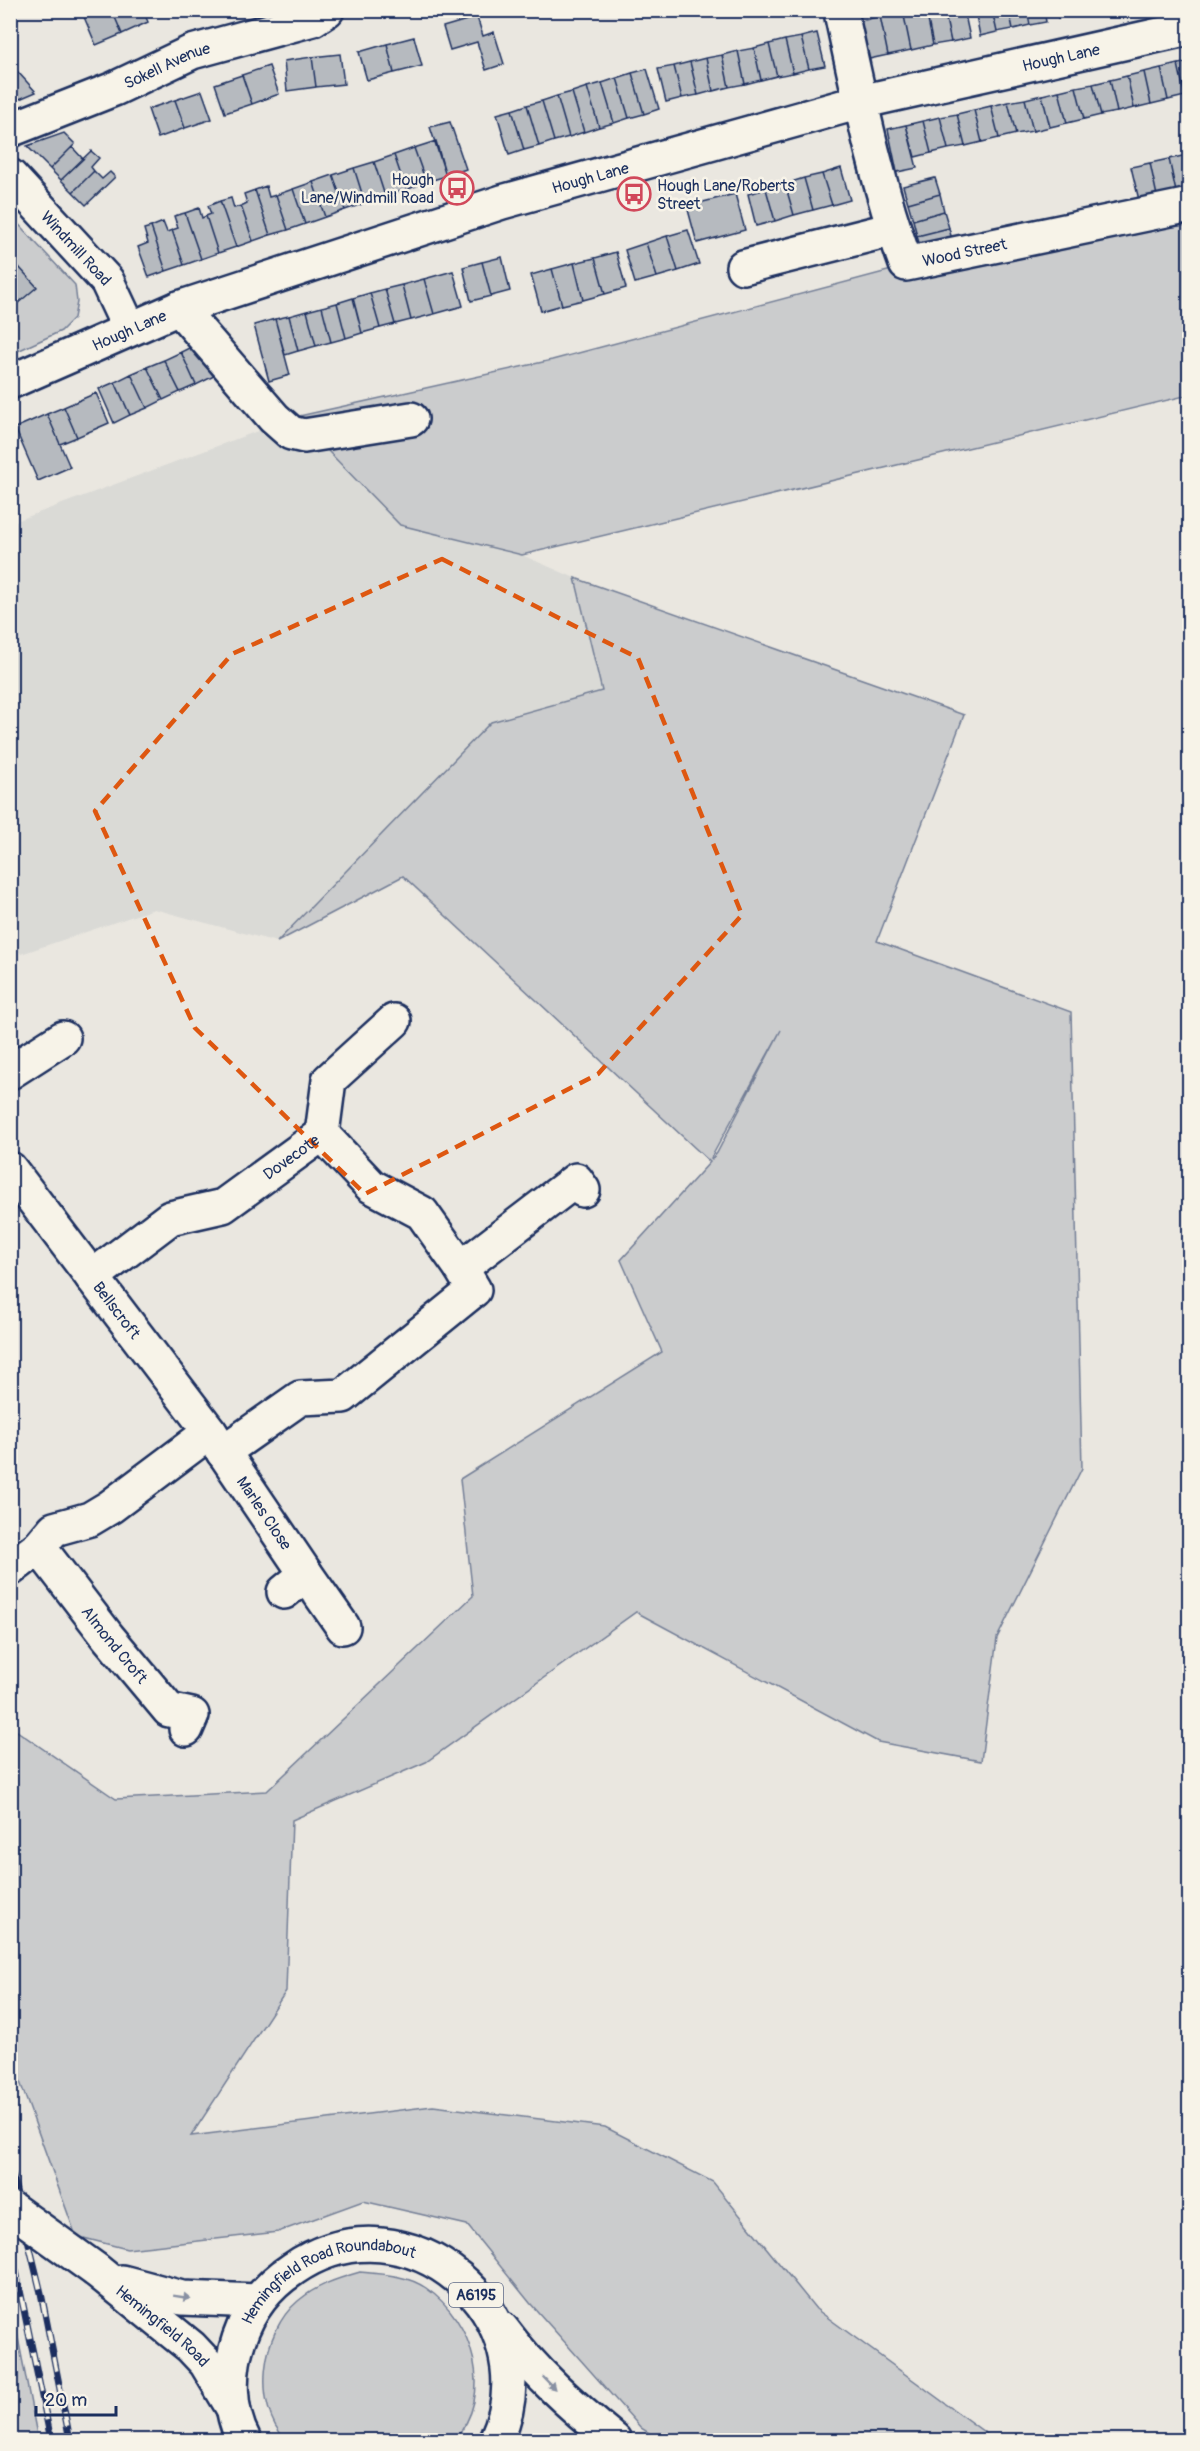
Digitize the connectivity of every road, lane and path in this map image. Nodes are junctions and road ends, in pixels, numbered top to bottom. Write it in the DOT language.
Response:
graph roads {
  1 [pos="327,10"];
  2 [pos="842,17"];
  3 [pos="1190,28"];
  4 [pos="860,102"];
  5 [pos="10,130"];
  6 [pos="10,176"];
  7 [pos="1190,205"];
  8 [pos="893,229"];
  9 [pos="743,267"];
  10 [pos="179,308"];
  11 [pos="129,328"];
  12 [pos="10,382"];
  13 [pos="411,419"];
  14 [pos="394,1021"];
  15 [pos="63,1038"];
  16 [pos="10,1072"];
  17 [pos="321,1134"];
  18 [pos="10,1169"];
  19 [pos="583,1190"];
  20 [pos="461,1268"];
  21 [pos="92,1277"];
  22 [pos="216,1442"];
  23 [pos="39,1547"];
  24 [pos="10,1569"];
  25 [pos="343,1627"];
  26 [pos="186,1729"];
  27 [pos="10,2208"];
  28 [pos="101,2273"];
  29 [pos="258,2301"];
  30 [pos="485,2306"];
  31 [pos="238,2430"];
  32 [pos="496,2440"];
  33 [pos="614,2440"];
  1 -- 5 [label="main road, Sokell Avenue"];
  2 -- 4 [label="main road, Wood Street"];
  3 -- 4 [label="main road, Hough Lane"];
  4 -- 8 [label="main road, Wood Street"];
  4 -- 10 [label="main road, Hough Lane"];
  6 -- 11 [label="main road, Windmill Road"];
  7 -- 8 [label="main road, Wood Street"];
  8 -- 9 [label="main road"];
  10 -- 11 [label="main road, Hough Lane"];
  10 -- 13 [label="main road"];
  11 -- 12 [label="main road, Hough Lane"];
  14 -- 17 [label="main road"];
  15 -- 16 [label="main road"];
  17 -- 20 [label="main road, Dovecote"];
  17 -- 21 [label="main road, Dovecote"];
  18 -- 21 [label="main road, Bellscroft"];
  19 -- 20 [label="main road"];
  20 -- 22 [label="main road, Dovecote"];
  21 -- 22 [label="main road, Bellscroft"];
  22 -- 23 [label="main road"];
  22 -- 25 [label="main road, Marles Close"];
  23 -- 24 [label="main road"];
  23 -- 26 [label="main road, Almond Croft"];
  27 -- 28 [label="main road, Hemingfield Road, bridge"];
  28 -- 29 [label="main road, Hemingfield Road, one-way"];
  28 -- 31 [label="main road, Hemingfield Road"];
  29 -- 30 [label="main road, Hemingfield Road Roundabout / A6195"];
  29 -- 31 [label="main road, Hemingfield Road Roundabout / A6195"];
  30 -- 32 [label="main road, Hemingfield Road Roundabout / A6195"];
  30 -- 33 [label="main road, A6195, one-way"];
}
